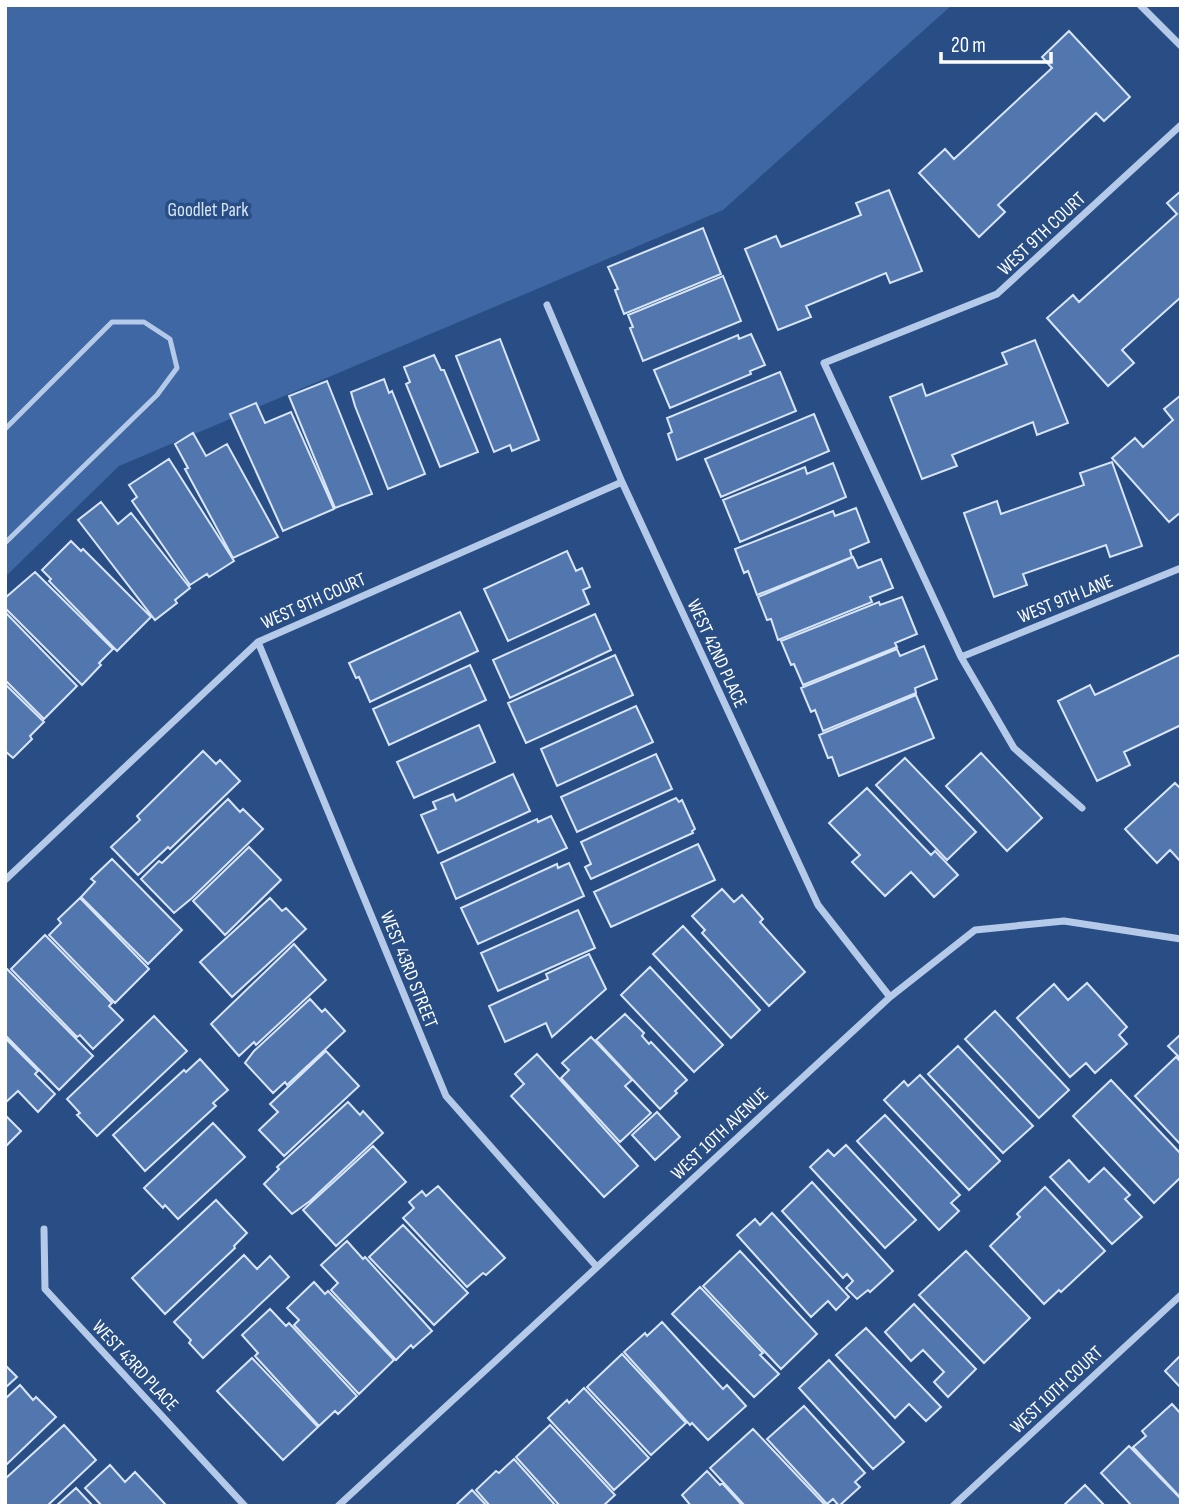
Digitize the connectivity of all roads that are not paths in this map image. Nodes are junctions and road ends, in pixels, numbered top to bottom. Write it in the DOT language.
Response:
graph roads {
  1 [pos="1140,5"];
  2 [pos="1181,46"];
  3 [pos="1181,125"];
  4 [pos="547,305"];
  5 [pos="5,429"];
  6 [pos="622,482"];
  7 [pos="5,543"];
  8 [pos="1181,568"];
  9 [pos="258,642"];
  10 [pos="961,657"];
  11 [pos="1082,808"];
  12 [pos="5,880"];
  13 [pos="1181,939"];
  14 [pos="890,997"];
  15 [pos="44,1229"];
  16 [pos="597,1267"];
  17 [pos="1181,1295"];
  18 [pos="245,1506"];
  19 [pos="338,1506"];
  20 [pos="953,1506"];
  1 -- 2 [label="street"];
  3 -- 10 [label="street, WEST 9TH COURT"];
  4 -- 6 [label="street, WEST 42ND PLACE"];
  5 -- 7 [label="lane"];
  6 -- 9 [label="street, WEST 9TH COURT"];
  6 -- 14 [label="street, WEST 42ND PLACE"];
  8 -- 10 [label="street, WEST 9TH LANE"];
  9 -- 12 [label="street, WEST 9TH COURT"];
  9 -- 16 [label="street, WEST 43RD STREET"];
  10 -- 11 [label="street"];
  13 -- 14 [label="street, WEST 10TH AVENUE"];
  14 -- 16 [label="street, WEST 10TH AVENUE"];
  15 -- 18 [label="street, WEST 43RD PLACE"];
  16 -- 19 [label="street, WEST 10TH AVENUE"];
  17 -- 20 [label="street, WEST 10TH COURT"];
}
